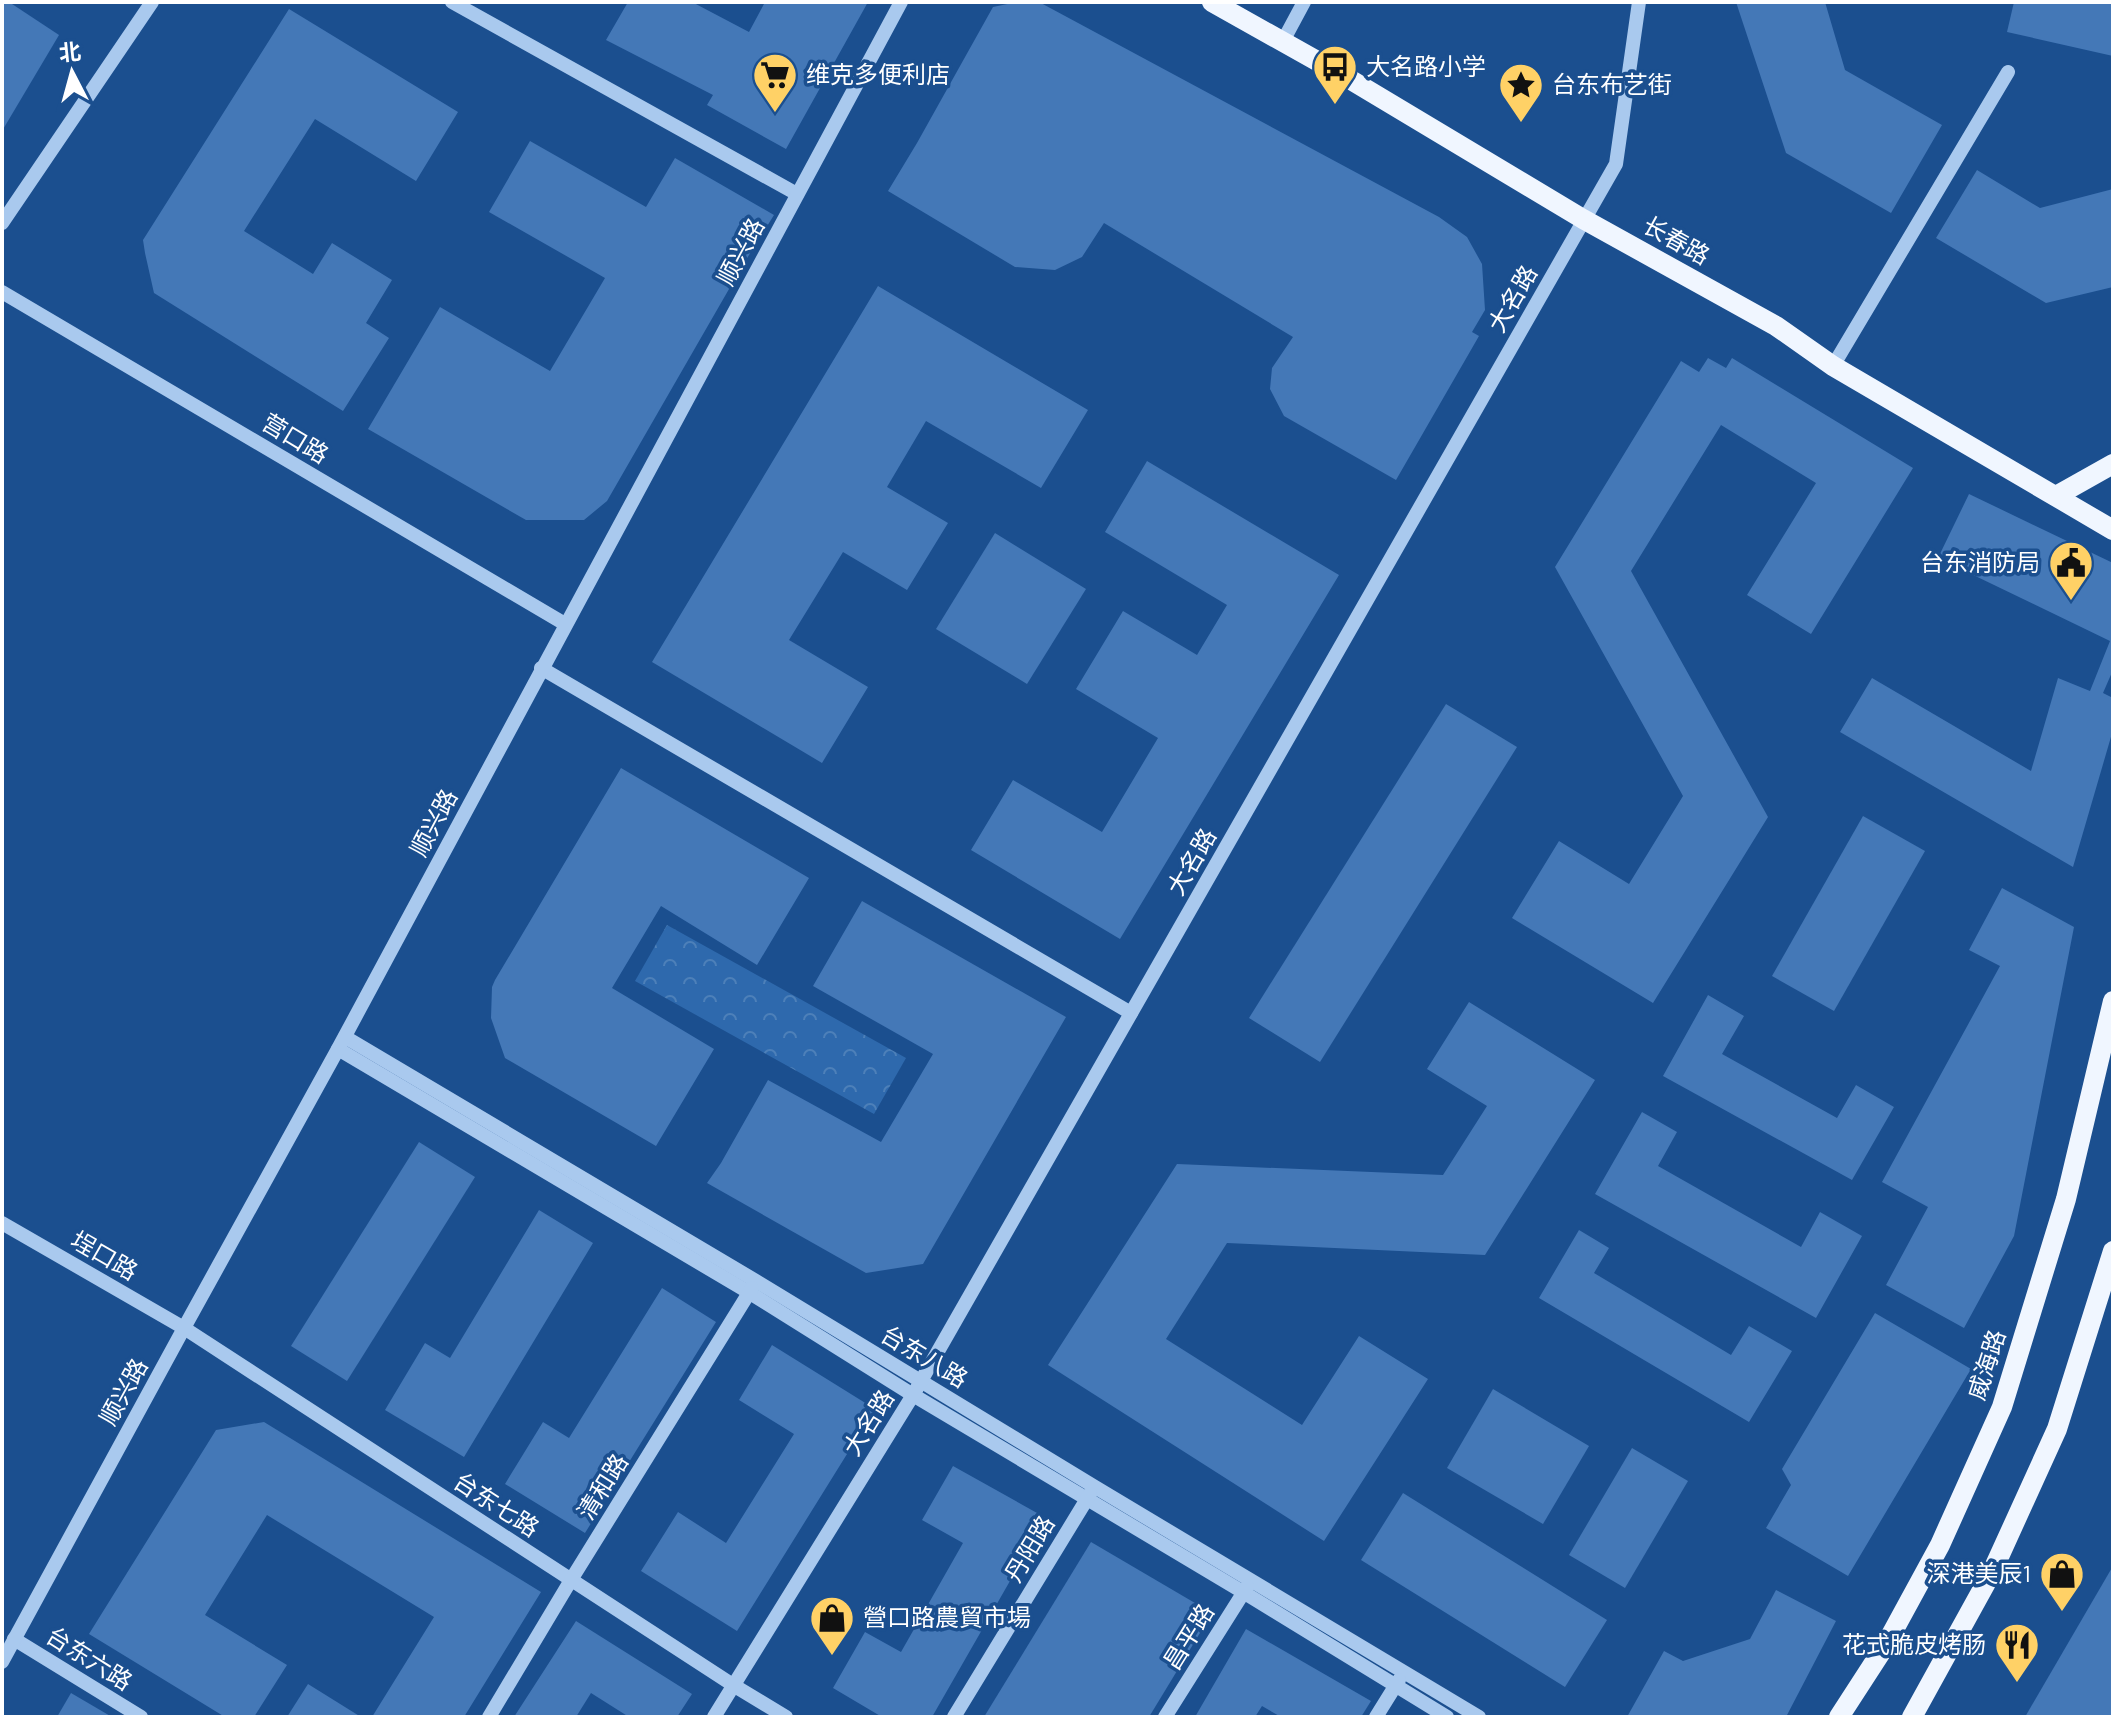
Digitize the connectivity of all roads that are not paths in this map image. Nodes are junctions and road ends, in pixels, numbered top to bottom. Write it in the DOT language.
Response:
graph roads {
  1 [pos="152,2"];
  2 [pos="452,2"];
  3 [pos="901,2"];
  4 [pos="1212,2"];
  5 [pos="1304,2"];
  6 [pos="1639,2"];
  7 [pos="1282,43"];
  8 [pos="2008,72"];
  9 [pos="797,194"];
  10 [pos="1583,219"];
  11 [pos="2,223"];
  12 [pos="2,292"];
  13 [pos="1833,366"];
  14 [pos="2113,464"];
  15 [pos="2056,496"];
  16 [pos="2113,530"];
  17 [pos="565,624"];
  18 [pos="541,668"];
  19 [pos="2113,1001"];
  20 [pos="1131,1013"];
  21 [pos="342,1043"];
  22 [pos="2,1223"];
  23 [pos="2112,1264"];
  24 [pos="753,1287"];
  25 [pos="184,1328"];
  26 [pos="921,1381"];
  27 [pos="913,1395"];
  28 [pos="1091,1493"];
  29 [pos="571,1580"];
  30 [pos="1247,1586"];
  31 [pos="14,1639"];
  32 [pos="2,1662"];
  33 [pos="1404,1674"];
  34 [pos="733,1685"];
  35 [pos="1395,1686"];
  36 [pos="141,1717"];
  37 [pos="489,1717"];
  38 [pos="714,1717"];
  39 [pos="786,1717"];
  40 [pos="954,1717"];
  41 [pos="1165,1717"];
  42 [pos="1376,1717"];
  43 [pos="1447,1717"];
  44 [pos="1479,1717"];
  45 [pos="1839,1717"];
  46 [pos="1912,1717"];
  1 -- 11 [label="street"];
  2 -- 9 [label="street"];
  3 -- 9 [label="street, 顺兴路"];
  4 -- 7 [label="main road, 长春路"];
  5 -- 7 [label="street"];
  6 -- 10 [label="street, 大名路"];
  7 -- 10 [label="main road, 长春路"];
  8 -- 13 [label="street"];
  9 -- 17 [label="street, 顺兴路"];
  10 -- 13 [label="main road, 长春路"];
  10 -- 20 [label="street, 大名路"];
  12 -- 17 [label="street, 营口路"];
  13 -- 15 [label="main road, 长春路"];
  14 -- 15 [label="main road"];
  15 -- 16 [label="main road, 长春路"];
  17 -- 18 [label="street, 顺兴路"];
  18 -- 20 [label="street"];
  18 -- 21 [label="street, 顺兴路"];
  19 -- 45 [label="main road, 威海路"];
  20 -- 26 [label="street, 大名路"];
  21 -- 24 [label="street, 台东八路"];
  21 -- 25 [label="street, 顺兴路"];
  22 -- 25 [label="street, 埕口路"];
  23 -- 46 [label="main road"];
  24 -- 26 [label="street, 台东八路"];
  24 -- 27 [label="street, 台东八路"];
  24 -- 29 [label="street, 清和路"];
  25 -- 29 [label="street, 台东七路"];
  25 -- 31 [label="street, 顺兴路"];
  26 -- 27 [label="street, 大名路"];
  26 -- 28 [label="street, 台东八路"];
  27 -- 28 [label="street, 台东八路"];
  27 -- 34 [label="street, 大名路"];
  28 -- 30 [label="street, 台东八路"];
  28 -- 40 [label="street, 丹阳路"];
  29 -- 34 [label="street, 台东七路"];
  29 -- 37 [label="street, 清和路"];
  30 -- 33 [label="street, 台东八路"];
  30 -- 35 [label="street, 台东八路"];
  30 -- 41 [label="street, 昌平路"];
  31 -- 32 [label="street, 顺兴路"];
  31 -- 36 [label="street, 台东六路"];
  33 -- 35 [label="street"];
  33 -- 44 [label="street, 台东八路"];
  34 -- 38 [label="street, 大名路"];
  34 -- 39 [label="street, 台东七路"];
  35 -- 42 [label="street"];
  35 -- 43 [label="street, 台东八路"];
}
